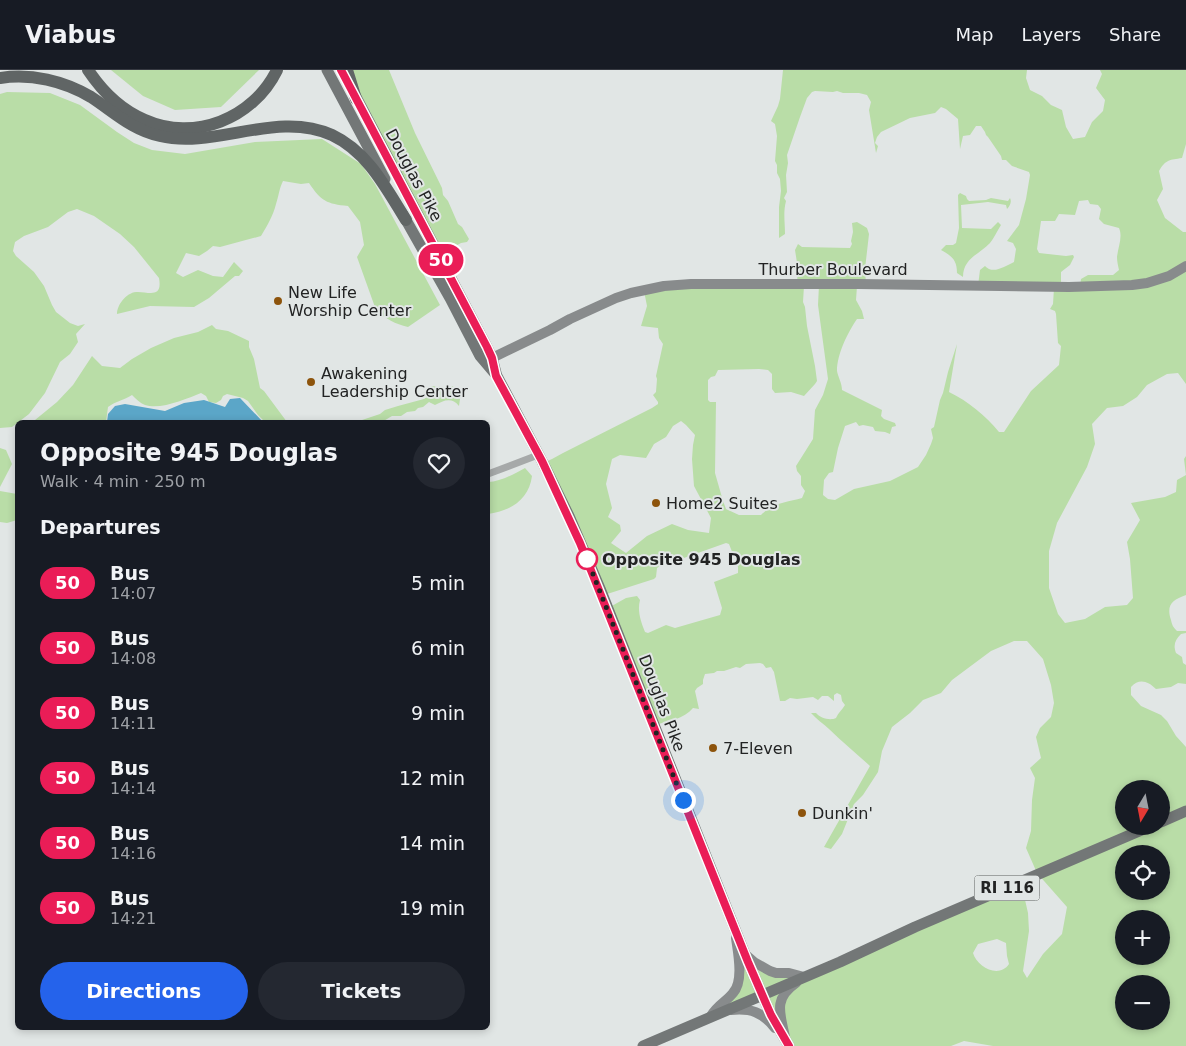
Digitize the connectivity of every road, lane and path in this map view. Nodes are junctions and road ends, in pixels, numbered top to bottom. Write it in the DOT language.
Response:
graph roads {
  1 [pos="88,70"];
  2 [pos="276,70"];
  3 [pos="328,70"];
  4 [pos="341,70"];
  5 [pos="347,70"];
  6 [pos="0,78"];
  7 [pos="356,99"];
  8 [pos="406,220"];
  9 [pos="1186,266"];
  10 [pos="492,358"];
  11 [pos="496,376"];
  12 [pos="538,455"];
  13 [pos="490,473"];
  14 [pos="1186,811"];
  15 [pos="1170,818"];
  16 [pos="1130,835"];
  17 [pos="735,930"];
  18 [pos="746,955"];
  19 [pos="804,977"];
  20 [pos="762,995"];
  21 [pos="711,1016"];
  22 [pos="787,1043"];
  23 [pos="643,1046"];
  1 -- 2 [label="highway"];
  3 -- 8 [label="main road, Douglas Pike"];
  4 -- 7 [label="main road, Douglas Pike"];
  5 -- 7 [label="highway"];
  6 -- 8 [label="highway"];
  7 -- 10 [label="main road, Douglas Pike"];
  8 -- 11 [label="main road, Douglas Pike"];
  9 -- 10 [label="street, Thurber Boulevard"];
  10 -- 11 [label="main road, Douglas Pike"];
  11 -- 12 [label="main road, Douglas Pike"];
  12 -- 13 [label="street"];
  12 -- 17 [label="main road, Douglas Pike"];
  14 -- 15 [label="main road"];
  16 -- 19 [label="main road, RI 116"];
  17 -- 18 [label="main road, Douglas Pike"];
  17 -- 21 [label="street"];
  18 -- 19 [label="street"];
  18 -- 20 [label="main road, Douglas Pike"];
  19 -- 20 [label="main road, RI 116"];
  19 -- 22 [label="street"];
  20 -- 21 [label="main road, RI 116"];
  20 -- 22 [label="main road, Douglas Pike"];
  21 -- 22 [label="street"];
  21 -- 23 [label="main road, RI 116"];
}
